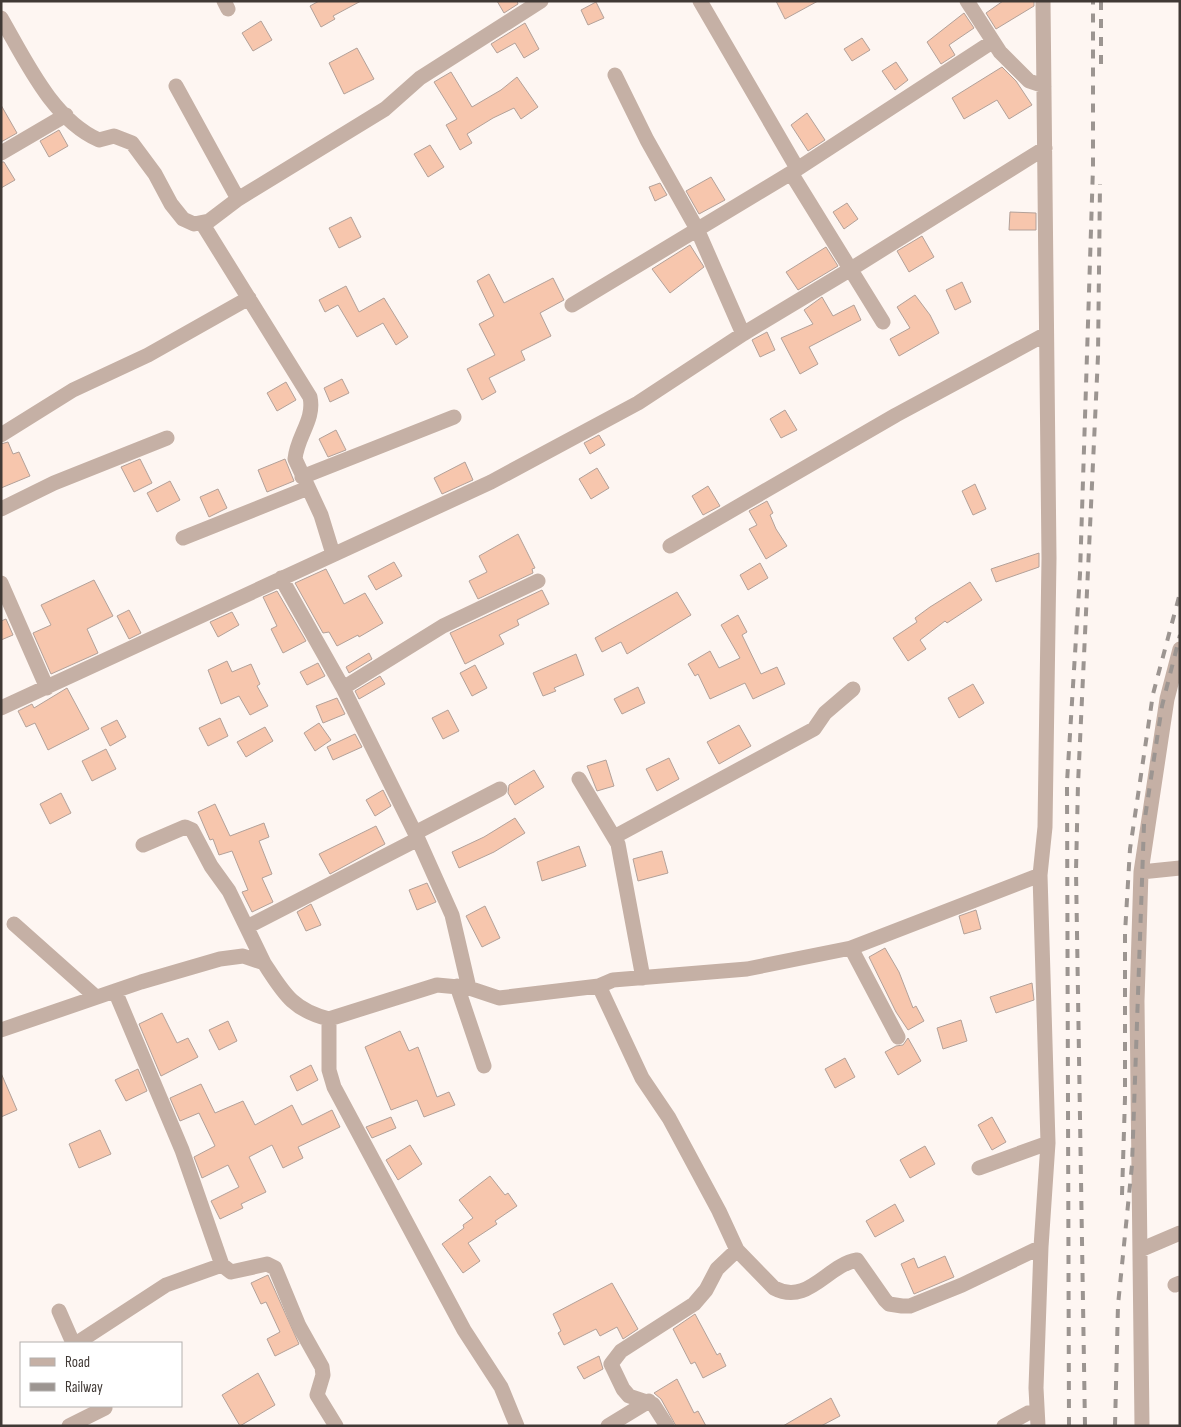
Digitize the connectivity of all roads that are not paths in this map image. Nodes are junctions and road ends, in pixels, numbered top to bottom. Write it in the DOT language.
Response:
graph roads {
  1 [pos="541,1"];
  2 [pos="700,1"];
  3 [pos="967,1"];
  4 [pos="1042,1"];
  5 [pos="1,18"];
  6 [pos="992,42"];
  7 [pos="615,75"];
  8 [pos="176,86"];
  9 [pos="1044,86"];
  10 [pos="66,116"];
  11 [pos="1044,148"];
  12 [pos="1,153"];
  13 [pos="794,170"];
  14 [pos="238,199"];
  15 [pos="202,223"];
  16 [pos="697,229"];
  17 [pos="851,270"];
  18 [pos="249,298"];
  19 [pos="572,305"];
  20 [pos="883,322"];
  21 [pos="743,334"];
  22 [pos="1046,334"];
  23 [pos="454,417"];
  24 [pos="1,435"];
  25 [pos="166,438"];
  26 [pos="305,483"];
  27 [pos="1,510"];
  28 [pos="183,538"];
  29 [pos="670,546"];
  30 [pos="333,554"];
  31 [pos="280,578"];
  32 [pos="538,581"];
  33 [pos="1,583"];
  34 [pos="1180,649"];
  35 [pos="47,688"];
  36 [pos="343,688"];
  37 [pos="853,690"];
  38 [pos="1,708"];
  39 [pos="579,780"];
  40 [pos="500,789"];
  41 [pos="416,836"];
  42 [pos="614,837"];
  43 [pos="143,845"];
  44 [pos="1180,868"];
  45 [pos="1141,872"];
  46 [pos="1040,875"];
  47 [pos="14,924"];
  48 [pos="247,927"];
  49 [pos="851,948"];
  50 [pos="264,962"];
  51 [pos="643,978"];
  52 [pos="599,986"];
  53 [pos="463,987"];
  54 [pos="115,991"];
  55 [pos="96,997"];
  56 [pos="329,1018"];
  57 [pos="1,1030"];
  58 [pos="898,1037"];
  59 [pos="484,1066"];
  60 [pos="1048,1143"];
  61 [pos="979,1168"];
  62 [pos="1180,1233"];
  63 [pos="1041,1247"];
  64 [pos="737,1250"];
  65 [pos="1140,1250"];
  66 [pos="222,1265"];
  67 [pos="59,1311"];
  68 [pos="73,1342"];
  69 [pos="79,1342"];
  70 [pos="649,1401"];
  71 [pos="104,1407"];
  72 [pos="1037,1419"];
  73 [pos="69,1426"];
  74 [pos="336,1426"];
  75 [pos="517,1426"];
  76 [pos="608,1426"];
  77 [pos="667,1426"];
  78 [pos="1004,1426"];
  79 [pos="1142,1426"];
  1 -- 14 [label="street"];
  2 -- 13 [label="street"];
  3 -- 6 [label="street"];
  4 -- 9 [label="street"];
  5 -- 10 [label="street"];
  6 -- 9 [label="street"];
  6 -- 13 [label="street"];
  7 -- 16 [label="street"];
  8 -- 14 [label="street"];
  9 -- 11 [label="street"];
  10 -- 12 [label="street"];
  10 -- 15 [label="street"];
  11 -- 17 [label="street"];
  11 -- 22 [label="street"];
  13 -- 16 [label="street"];
  13 -- 17 [label="street"];
  14 -- 15 [label="street"];
  15 -- 18 [label="street"];
  16 -- 19 [label="street"];
  16 -- 21 [label="street"];
  17 -- 20 [label="street"];
  17 -- 21 [label="street"];
  18 -- 24 [label="street"];
  18 -- 26 [label="street"];
  21 -- 30 [label="street"];
  22 -- 29 [label="street"];
  22 -- 46 [label="street"];
  23 -- 26 [label="street"];
  25 -- 27 [label="street"];
  26 -- 28 [label="street"];
  26 -- 30 [label="street"];
  30 -- 31 [label="street"];
  31 -- 35 [label="street"];
  31 -- 36 [label="street"];
  32 -- 36 [label="street"];
  33 -- 35 [label="street"];
  34 -- 45 [label="street"];
  35 -- 38 [label="street"];
  36 -- 41 [label="street"];
  37 -- 42 [label="street"];
  39 -- 42 [label="street"];
  40 -- 41 [label="street"];
  41 -- 48 [label="street"];
  41 -- 53 [label="street"];
  42 -- 51 [label="street"];
  43 -- 48 [label="street"];
  44 -- 45 [label="street"];
  45 -- 65 [label="street"];
  46 -- 49 [label="street"];
  46 -- 60 [label="street"];
  47 -- 55 [label="street"];
  48 -- 50 [label="street"];
  49 -- 51 [label="street"];
  49 -- 58 [label="street"];
  50 -- 54 [label="street"];
  50 -- 56 [label="street"];
  51 -- 52 [label="street"];
  52 -- 53 [label="street"];
  52 -- 64 [label="street"];
  53 -- 56 [label="street"];
  53 -- 59 [label="street"];
  54 -- 55 [label="street"];
  54 -- 66 [label="street"];
  55 -- 57 [label="street"];
  56 -- 75 [label="street"];
  60 -- 61 [label="street"];
  60 -- 63 [label="street"];
  62 -- 65 [label="street"];
  63 -- 64 [label="street"];
  63 -- 72 [label="street"];
  64 -- 70 [label="street"];
  65 -- 79 [label="street"];
  66 -- 69 [label="street"];
  66 -- 74 [label="street"];
  67 -- 68 [label="street"];
  70 -- 76 [label="street"];
  70 -- 77 [label="street"];
  71 -- 73 [label="street"];
  72 -- 78 [label="street"];
}
